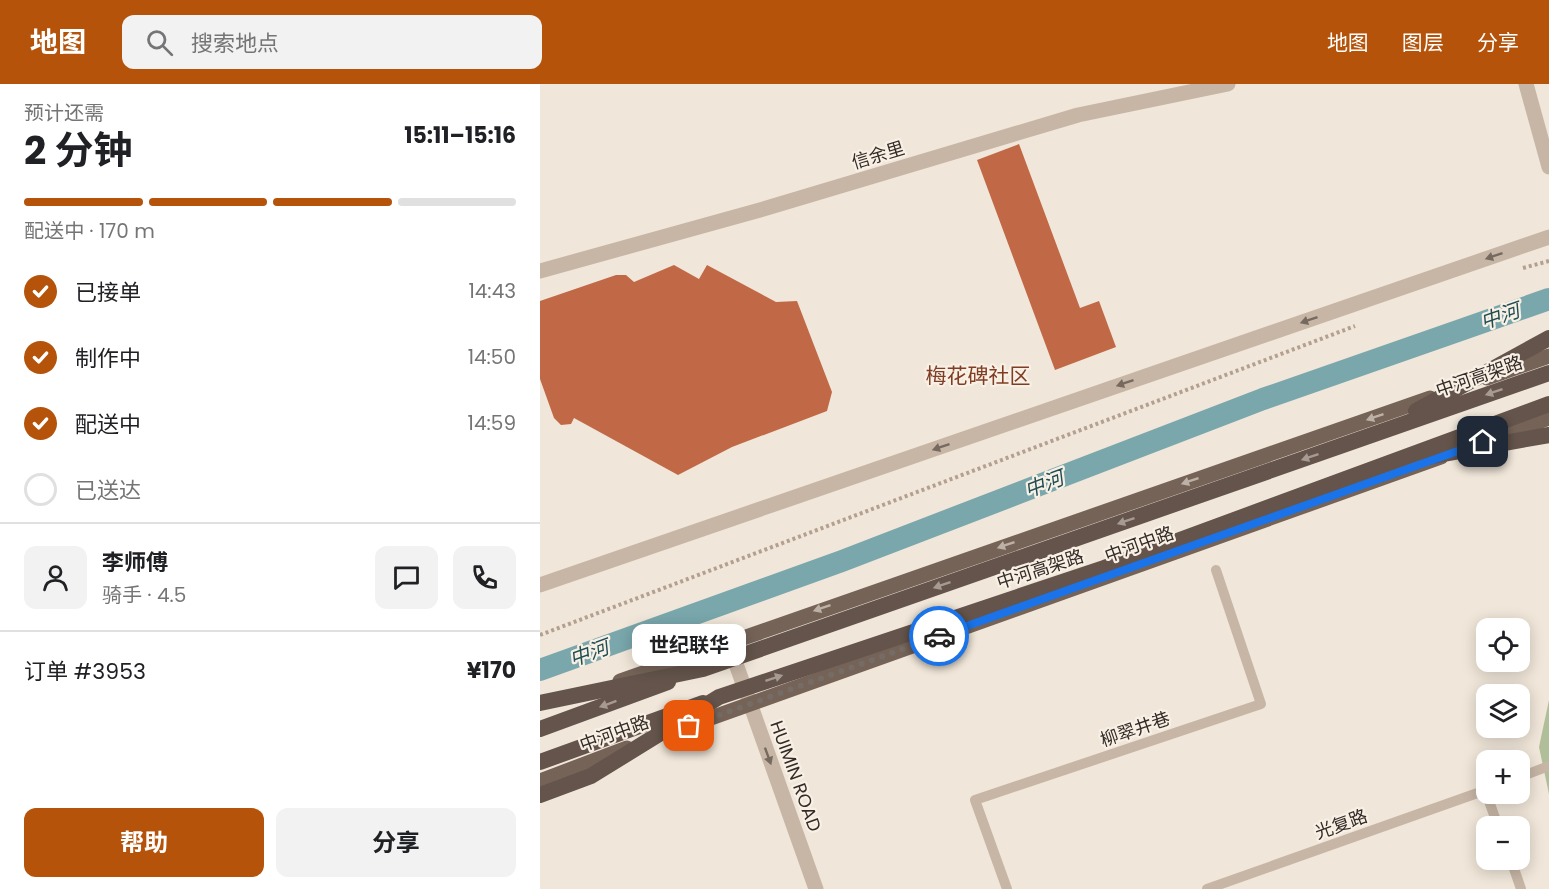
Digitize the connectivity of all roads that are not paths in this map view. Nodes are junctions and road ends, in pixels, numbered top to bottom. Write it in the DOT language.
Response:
graph roads {
  1 [pos="1228,84"];
  2 [pos="1526,84"];
  3 [pos="1549,167"];
  4 [pos="1549,237"];
  5 [pos="540,271"];
  6 [pos="1549,338"];
  7 [pos="1549,356"];
  8 [pos="1549,373"];
  9 [pos="1549,404"];
  10 [pos="1549,418"];
  11 [pos="1372,434"];
  12 [pos="1549,435"];
  13 [pos="1384,465"];
  14 [pos="1216,570"];
  15 [pos="540,585"];
  16 [pos="728,641"];
  17 [pos="703,669"];
  18 [pos="719,697"];
  19 [pos="540,703"];
  20 [pos="750,703"];
  21 [pos="540,711"];
  22 [pos="540,729"];
  23 [pos="540,762"];
  24 [pos="1549,766"];
  25 [pos="1530,773"];
  26 [pos="540,781"];
  27 [pos="1476,794"];
  28 [pos="540,795"];
  29 [pos="1514,870"];
  30 [pos="816,889"];
  31 [pos="1007,889"];
  32 [pos="1207,889"];
  33 [pos="1521,889"];
  1 -- 5 [label="street, 信余里"];
  2 -- 3 [label="street"];
  4 -- 15 [label="street, one-way"];
  6 -- 11 [label="highway, bridge"];
  7 -- 16 [label="main road, one-way"];
  8 -- 11 [label="highway, 中河高架路, one-way, bridge"];
  9 -- 13 [label="highway, 中河高架路, bridge"];
  10 -- 20 [label="main road, 中河中路"];
  11 -- 17 [label="highway, 中河高架路, one-way, bridge"];
  12 -- 13 [label="highway, bridge"];
  18 -- 13 [label="highway, 中河高架路, one-way, bridge"];
  14 -- 31 [label="lane, 柳翠井巷"];
  16 -- 20 [label="street, HUIMIN ROAD"];
  16 -- 21 [label="main road"];
  17 -- 19 [label="highway, bridge"];
  17 -- 22 [label="highway, 中河高架路, one-way, bridge"];
  18 -- 23 [label="highway, 中河高架路, bridge"];
  18 -- 28 [label="highway, bridge"];
  20 -- 26 [label="main road, 中河中路"];
  20 -- 30 [label="street, HUIMIN ROAD, one-way"];
  24 -- 25 [label="lane"];
  27 -- 32 [label="lane, 光复路"];
  29 -- 33 [label="lane"];
}
